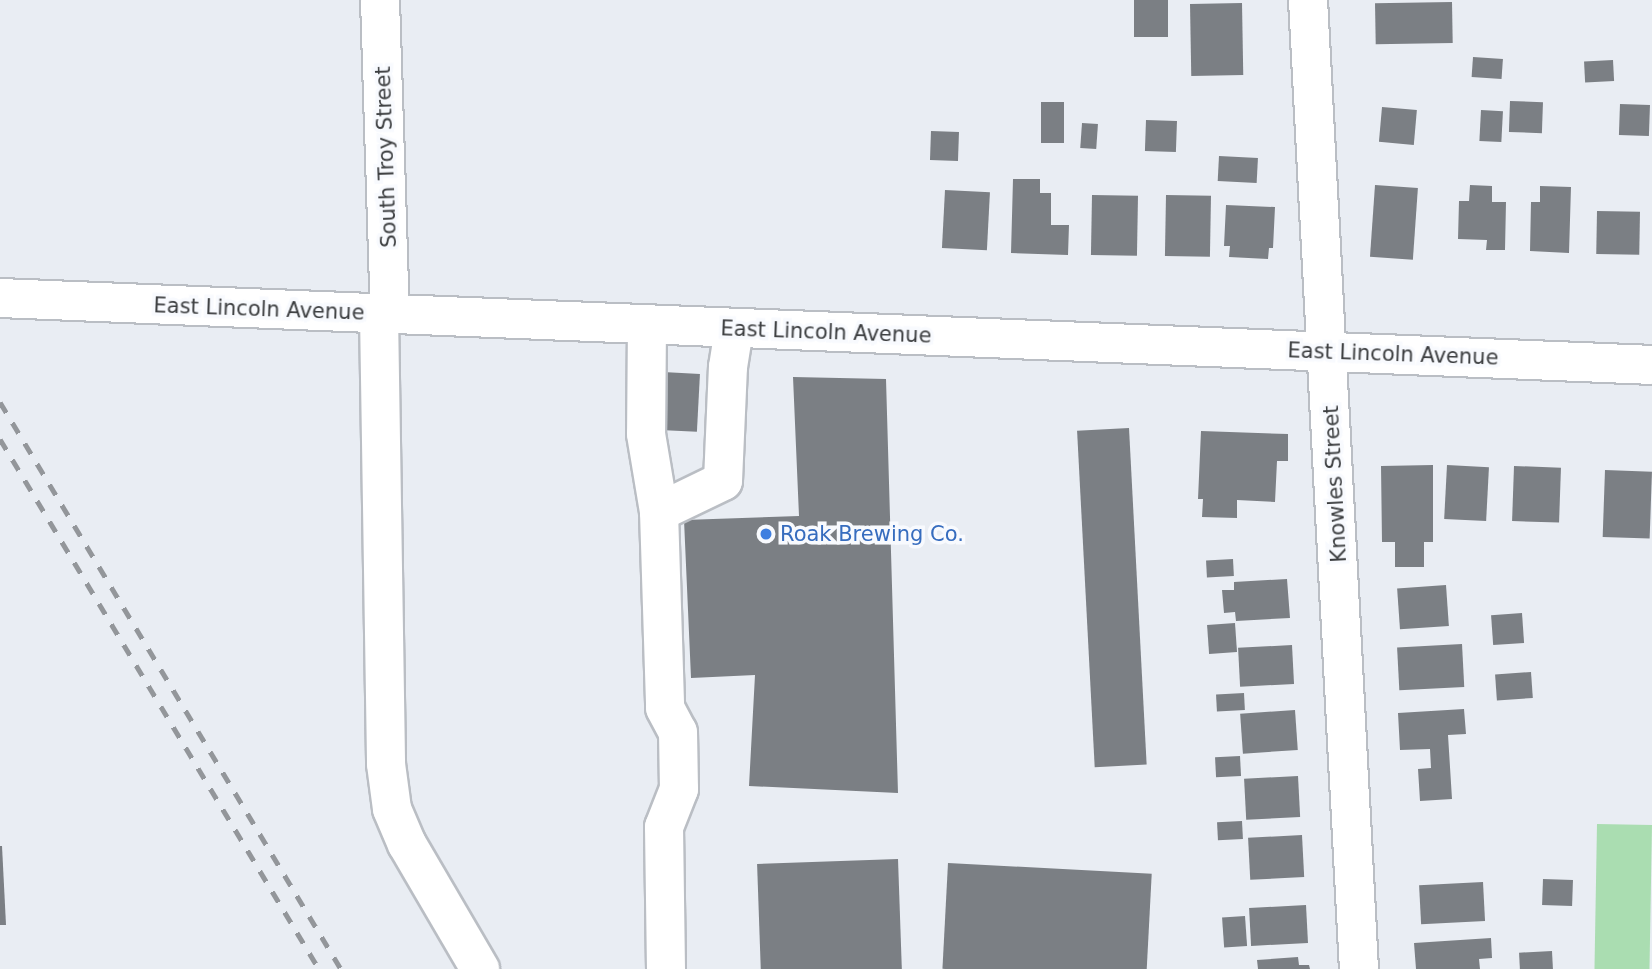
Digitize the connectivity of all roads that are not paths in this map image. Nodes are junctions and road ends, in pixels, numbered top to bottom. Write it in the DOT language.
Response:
graph roads {
  1 [pos="380,0"];
  2 [pos="1308,0"];
  3 [pos="0,298"];
  4 [pos="385,314"];
  5 [pos="647,325"];
  6 [pos="734,329"];
  7 [pos="1329,352"];
  8 [pos="1652,365"];
  9 [pos="659,512"];
  10 [pos="481,969"];
  11 [pos="666,969"];
  12 [pos="1359,969"];
  1 -- 4 [label="street, South Troy Street"];
  2 -- 7 [label="street, Knowles Street"];
  3 -- 4 [label="street, East Lincoln Avenue"];
  4 -- 5 [label="street, East Lincoln Avenue"];
  4 -- 10 [label="street, South Troy Street"];
  5 -- 6 [label="street, East Lincoln Avenue"];
  5 -- 9 [label="street"];
  6 -- 7 [label="street, East Lincoln Avenue"];
  6 -- 9 [label="street"];
  7 -- 8 [label="street, East Lincoln Avenue"];
  7 -- 12 [label="street, Knowles Street"];
  9 -- 11 [label="street"];
}
